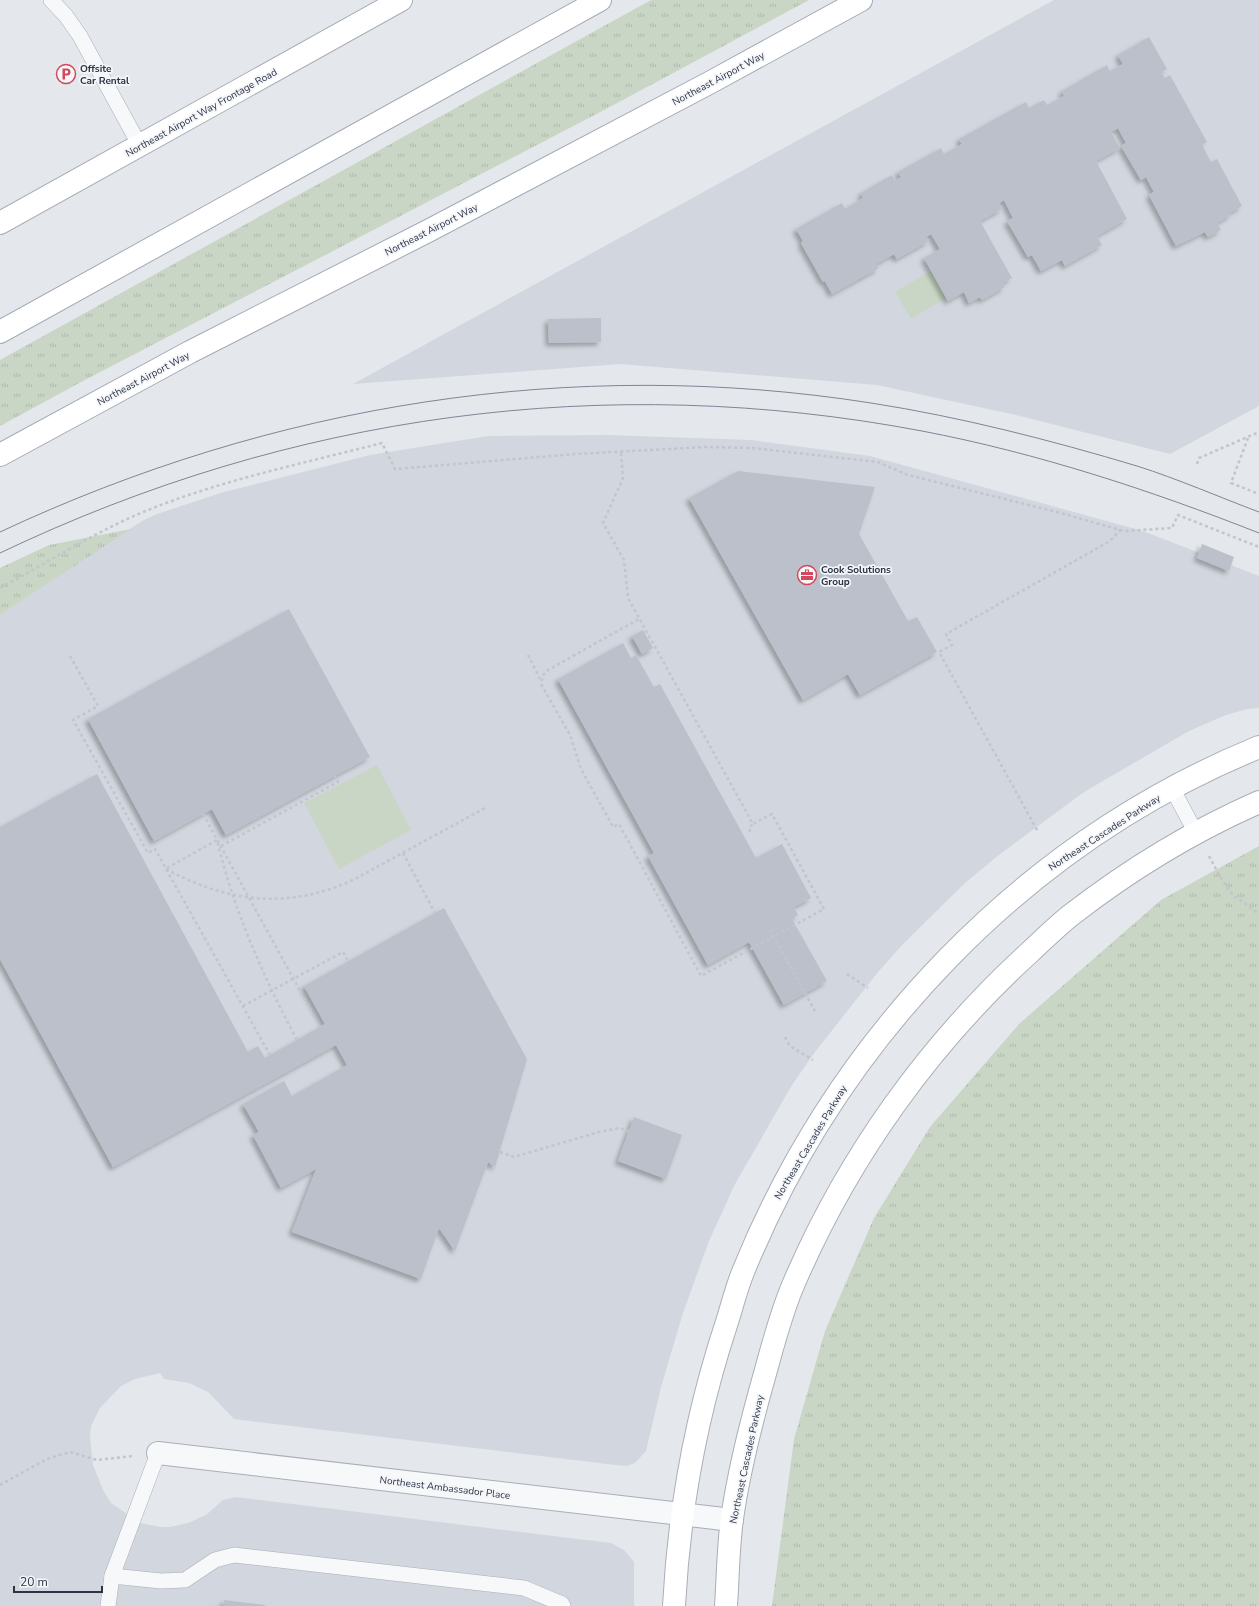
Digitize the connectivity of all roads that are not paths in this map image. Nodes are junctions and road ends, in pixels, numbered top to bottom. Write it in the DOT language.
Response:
graph roads {
  1 [pos="51,0"];
  2 [pos="402,0"];
  3 [pos="600,0"];
  4 [pos="861,0"];
  5 [pos="140,146"];
  6 [pos="0,223"];
  7 [pos="0,332"];
  8 [pos="0,455"];
  9 [pos="1259,747"];
  10 [pos="1172,788"];
  11 [pos="1259,802"];
  12 [pos="1196,833"];
  13 [pos="158,1453"];
  14 [pos="682,1515"];
  15 [pos="732,1520"];
  16 [pos="112,1576"];
  17 [pos="108,1606"];
  18 [pos="563,1606"];
  19 [pos="674,1606"];
  20 [pos="726,1606"];
  1 -- 5 [label="lane"];
  2 -- 5 [label="street, Northeast Airport Way Frontage Road"];
  3 -- 7 [label="street"];
  4 -- 8 [label="street, Northeast Airport Way"];
  5 -- 6 [label="street, Northeast Airport Way Frontage Road"];
  9 -- 10 [label="street, Northeast Cascades Parkway"];
  10 -- 12 [label="lane"];
  10 -- 14 [label="street, Northeast Cascades Parkway"];
  11 -- 12 [label="street, Northeast Cascades Parkway"];
  12 -- 15 [label="street, Northeast Cascades Parkway"];
  13 -- 14 [label="street, Northeast Ambassador Place"];
  13 -- 16 [label="lane"];
  14 -- 15 [label="street, Northeast Ambassador Place"];
  14 -- 19 [label="street, Northeast Cascades Parkway"];
  15 -- 20 [label="street, Northeast Cascades Parkway"];
  16 -- 17 [label="lane"];
  16 -- 18 [label="lane"];
}
